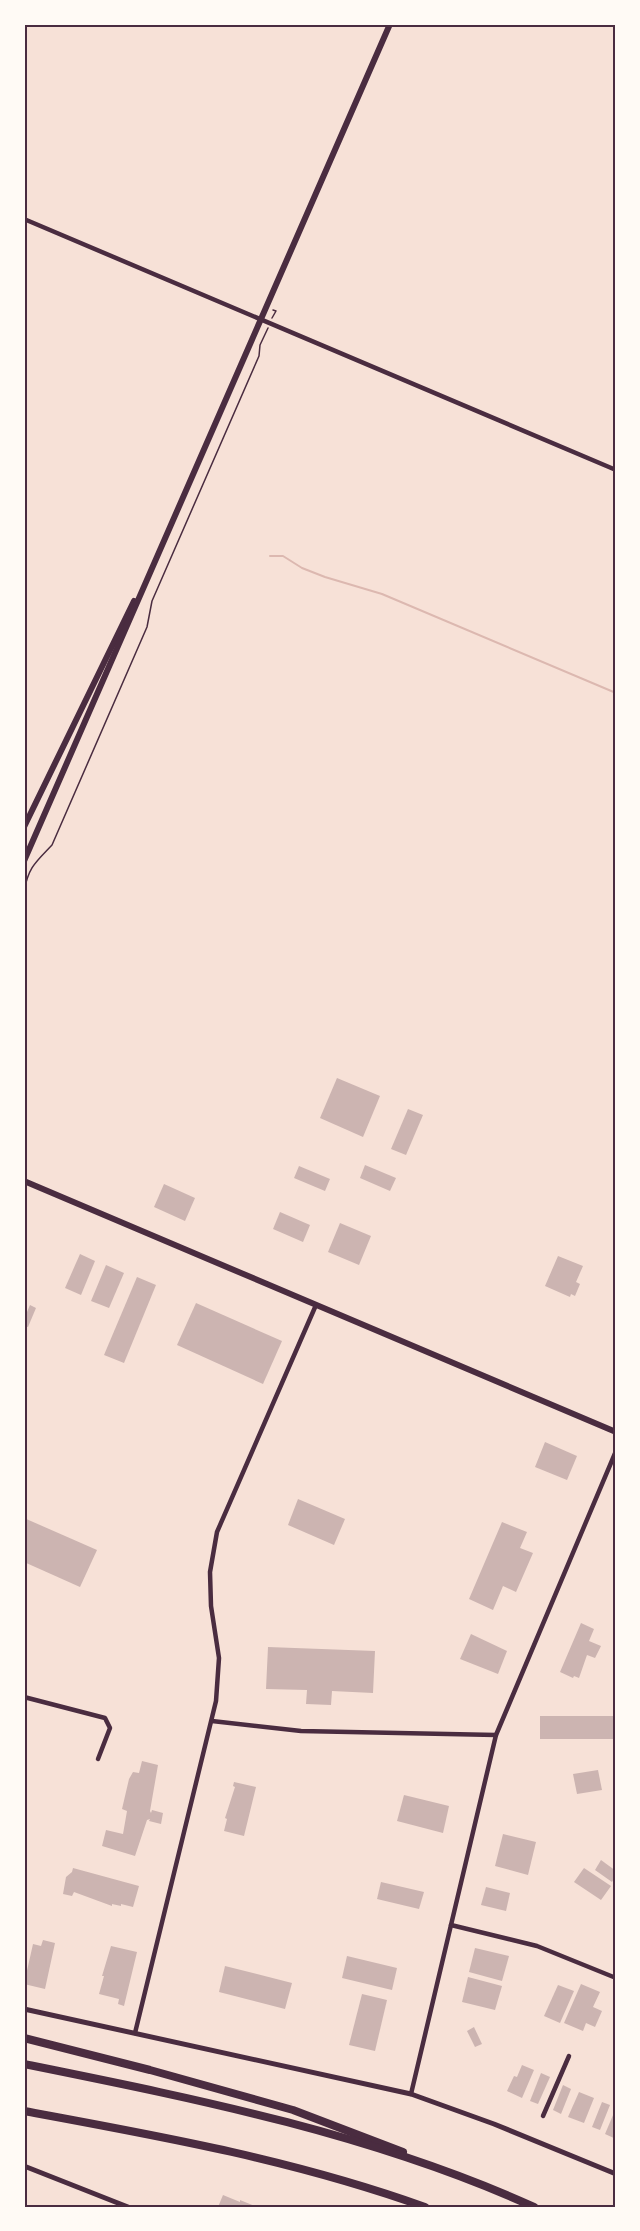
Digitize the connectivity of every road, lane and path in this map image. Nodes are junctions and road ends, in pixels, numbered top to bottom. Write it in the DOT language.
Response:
graph roads {
  1 [pos="390,24"];
  2 [pos="24,219"];
  3 [pos="261,319"];
  4 [pos="262,339"];
  5 [pos="616,470"];
  6 [pos="161,547"];
  7 [pos="24,827"];
  8 [pos="24,861"];
  9 [pos="24,891"];
  10 [pos="24,1181"];
  11 [pos="316,1305"];
  12 [pos="616,1432"];
  13 [pos="616,1451"];
  14 [pos="24,1697"];
  15 [pos="212,1721"];
  16 [pos="496,1735"];
  17 [pos="98,1759"];
  18 [pos="451,1925"];
  19 [pos="616,1978"];
  20 [pos="24,2009"];
  21 [pos="135,2033"];
  22 [pos="24,2038"];
  23 [pos="569,2056"];
  24 [pos="24,2064"];
  25 [pos="411,2094"];
  26 [pos="24,2111"];
  27 [pos="543,2116"];
  28 [pos="24,2166"];
  29 [pos="616,2174"];
  30 [pos="455,2175"];
  31 [pos="128,2207"];
  32 [pos="425,2207"];
  33 [pos="534,2207"];
  1 -- 3 [label="main road"];
  2 -- 3 [label="street"];
  3 -- 5 [label="street"];
  3 -- 6 [label="main road"];
  4 -- 9 [label="path"];
  6 -- 7 [label="main road"];
  6 -- 8 [label="main road"];
  10 -- 11 [label="main road"];
  11 -- 12 [label="main road"];
  11 -- 15 [label="street"];
  13 -- 16 [label="street"];
  14 -- 17 [label="street"];
  15 -- 16 [label="street"];
  15 -- 21 [label="street"];
  16 -- 18 [label="street"];
  18 -- 19 [label="street"];
  18 -- 25 [label="street"];
  20 -- 21 [label="street"];
  21 -- 25 [label="street"];
  22 -- 30 [label="highway"];
  23 -- 27 [label="street"];
  24 -- 30 [label="highway"];
  25 -- 29 [label="street"];
  26 -- 32 [label="highway"];
  28 -- 31 [label="street"];
  30 -- 33 [label="highway"];
}
